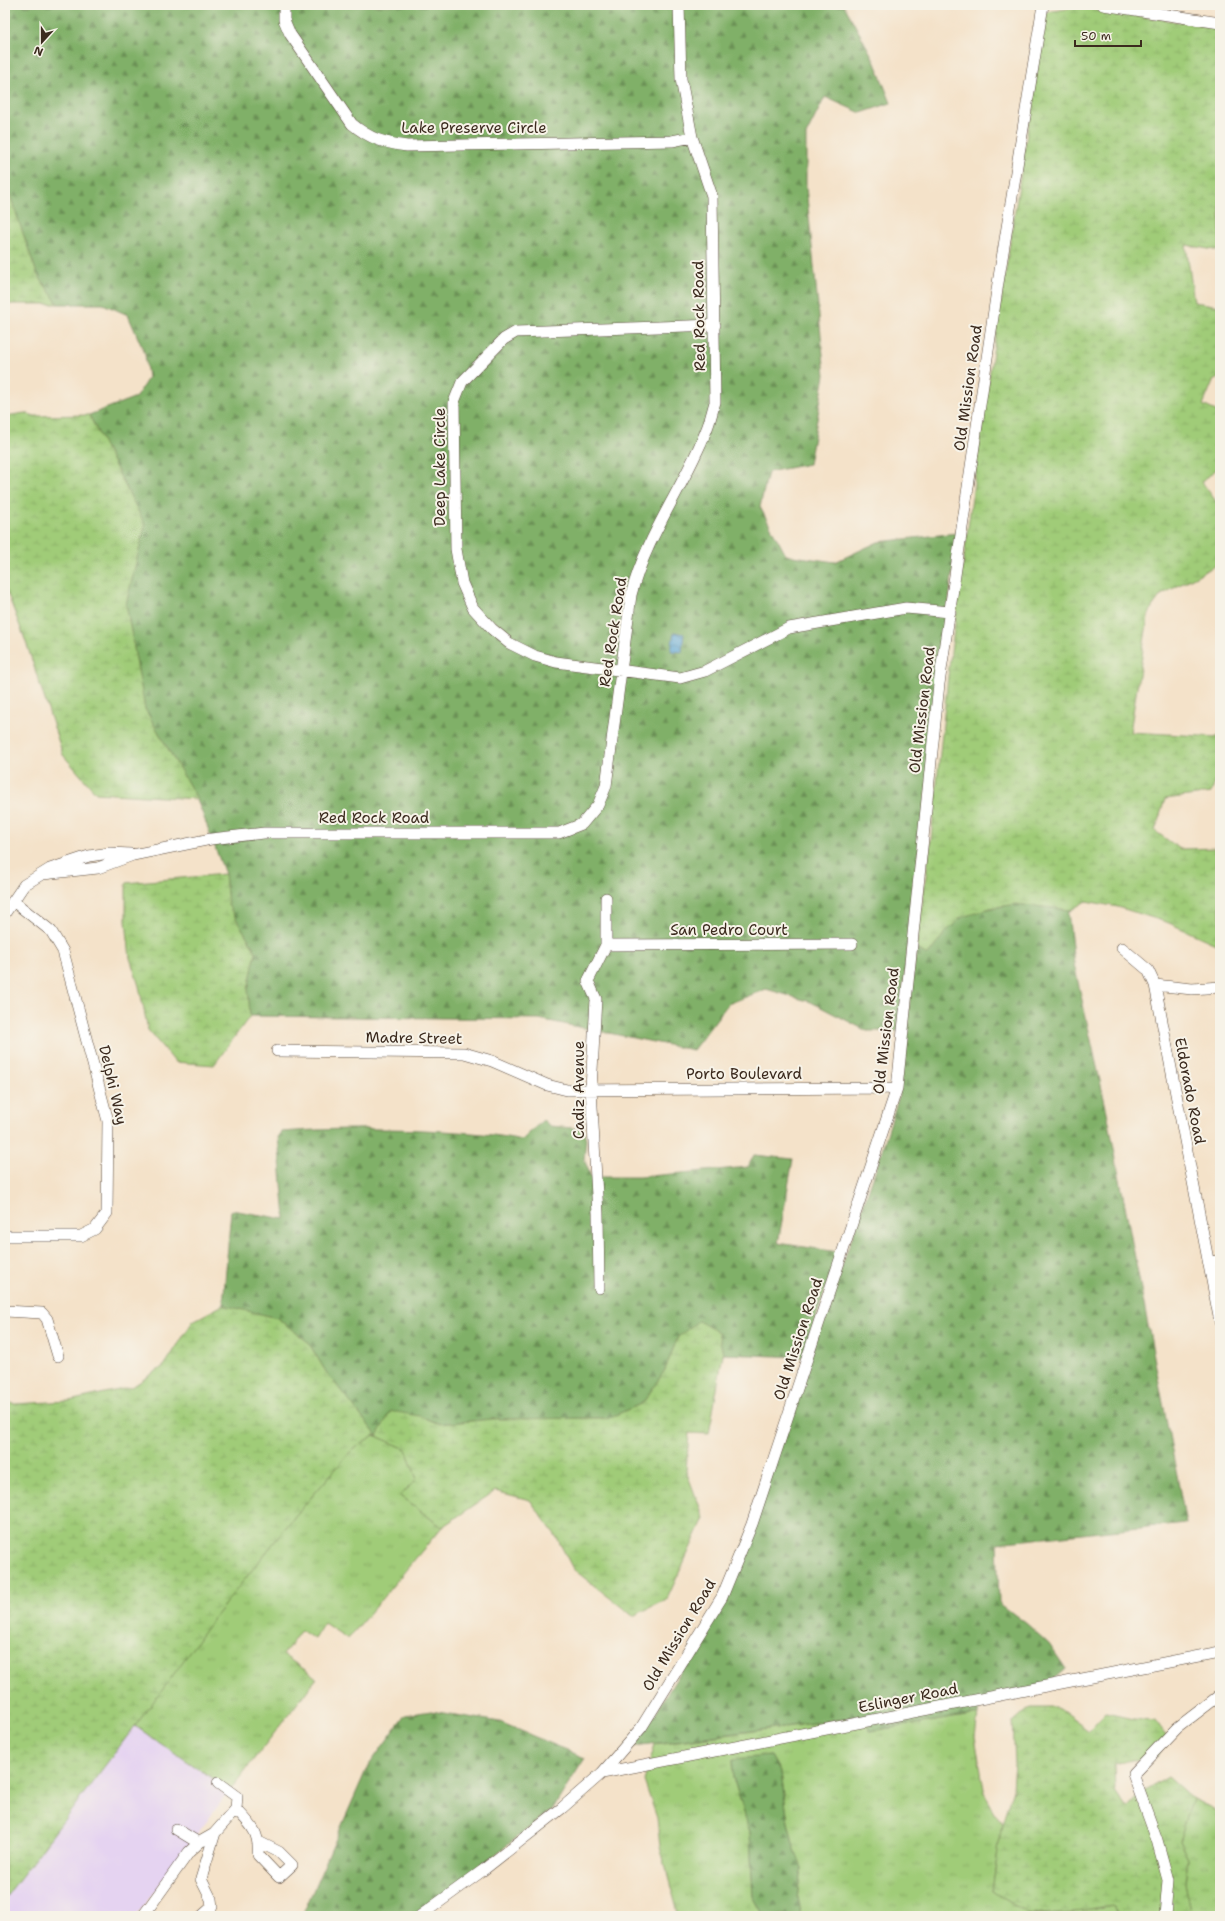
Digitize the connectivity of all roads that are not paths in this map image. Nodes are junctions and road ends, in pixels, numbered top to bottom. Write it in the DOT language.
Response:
graph roads {
  1 [pos="284,5"];
  2 [pos="679,5"];
  3 [pos="1043,5"];
  4 [pos="1103,5"];
  5 [pos="1220,23"];
  6 [pos="692,137"];
  7 [pos="715,325"];
  8 [pos="950,612"];
  9 [pos="621,671"];
  10 [pos="133,855"];
  11 [pos="89,856"];
  12 [pos="89,869"];
  13 [pos="43,874"];
  14 [pos="606,898"];
  15 [pos="13,901"];
  16 [pos="5,913"];
  17 [pos="852,944"];
  18 [pos="606,945"];
  19 [pos="1122,948"];
  20 [pos="1155,986"];
  21 [pos="1220,987"];
  22 [pos="277,1051"];
  23 [pos="897,1088"];
  24 [pos="591,1090"];
  25 [pos="5,1236"];
  26 [pos="1220,1261"];
  27 [pos="1208,1262"];
  28 [pos="599,1288"];
  29 [pos="5,1311"];
  30 [pos="1220,1322"];
  31 [pos="58,1356"];
  32 [pos="1220,1652"];
  33 [pos="1220,1695"];
  34 [pos="602,1773"];
  35 [pos="218,1783"];
  36 [pos="236,1809"];
  37 [pos="176,1829"];
  38 [pos="215,1833"];
  39 [pos="259,1842"];
  40 [pos="199,1843"];
  41 [pos="143,1916"];
  42 [pos="202,1916"];
  43 [pos="420,1916"];
  44 [pos="1165,1916"];
  1 -- 6 [label="street, Lake Preserve Circle"];
  2 -- 6 [label="street, Red Rock Road"];
  3 -- 8 [label="street, Old Mission Road"];
  4 -- 5 [label="street"];
  6 -- 7 [label="street, Red Rock Road"];
  7 -- 9 [label="street, Red Rock Road"];
  7 -- 9 [label="street, Deep Lake Circle"];
  8 -- 9 [label="street, Deep Lake Circle"];
  8 -- 23 [label="street, Old Mission Road"];
  9 -- 10 [label="street, Red Rock Road"];
  10 -- 11 [label="street, Red Rock Road"];
  10 -- 12 [label="street, Red Rock Road"];
  11 -- 12 [label="street"];
  11 -- 13 [label="street, Red Rock Road"];
  12 -- 13 [label="street, Red Rock Road"];
  13 -- 15 [label="street, Red Rock Road"];
  14 -- 18 [label="street, Cadiz Avenue"];
  15 -- 16 [label="street, Red Rock Road"];
  15 -- 25 [label="street, Delphi Way"];
  17 -- 18 [label="street, San Pedro Court"];
  18 -- 24 [label="street, Cadiz Avenue"];
  19 -- 20 [label="street, Eldorado Road"];
  20 -- 21 [label="street"];
  20 -- 27 [label="street, Eldorado Road"];
  22 -- 24 [label="street, Madre Street"];
  23 -- 24 [label="street, Porto Boulevard"];
  23 -- 34 [label="street, Old Mission Road"];
  24 -- 28 [label="street, Cadiz Avenue"];
  26 -- 27 [label="street"];
  27 -- 30 [label="street, Eldorado Road"];
  29 -- 31 [label="street"];
  32 -- 34 [label="street, Eslinger Road"];
  33 -- 44 [label="street"];
  34 -- 43 [label="street, Old Mission Road"];
  35 -- 36 [label="street"];
  36 -- 38 [label="street"];
  36 -- 39 [label="street"];
  37 -- 40 [label="street"];
  38 -- 40 [label="street"];
  38 -- 42 [label="street"];
  40 -- 41 [label="street"];
}
